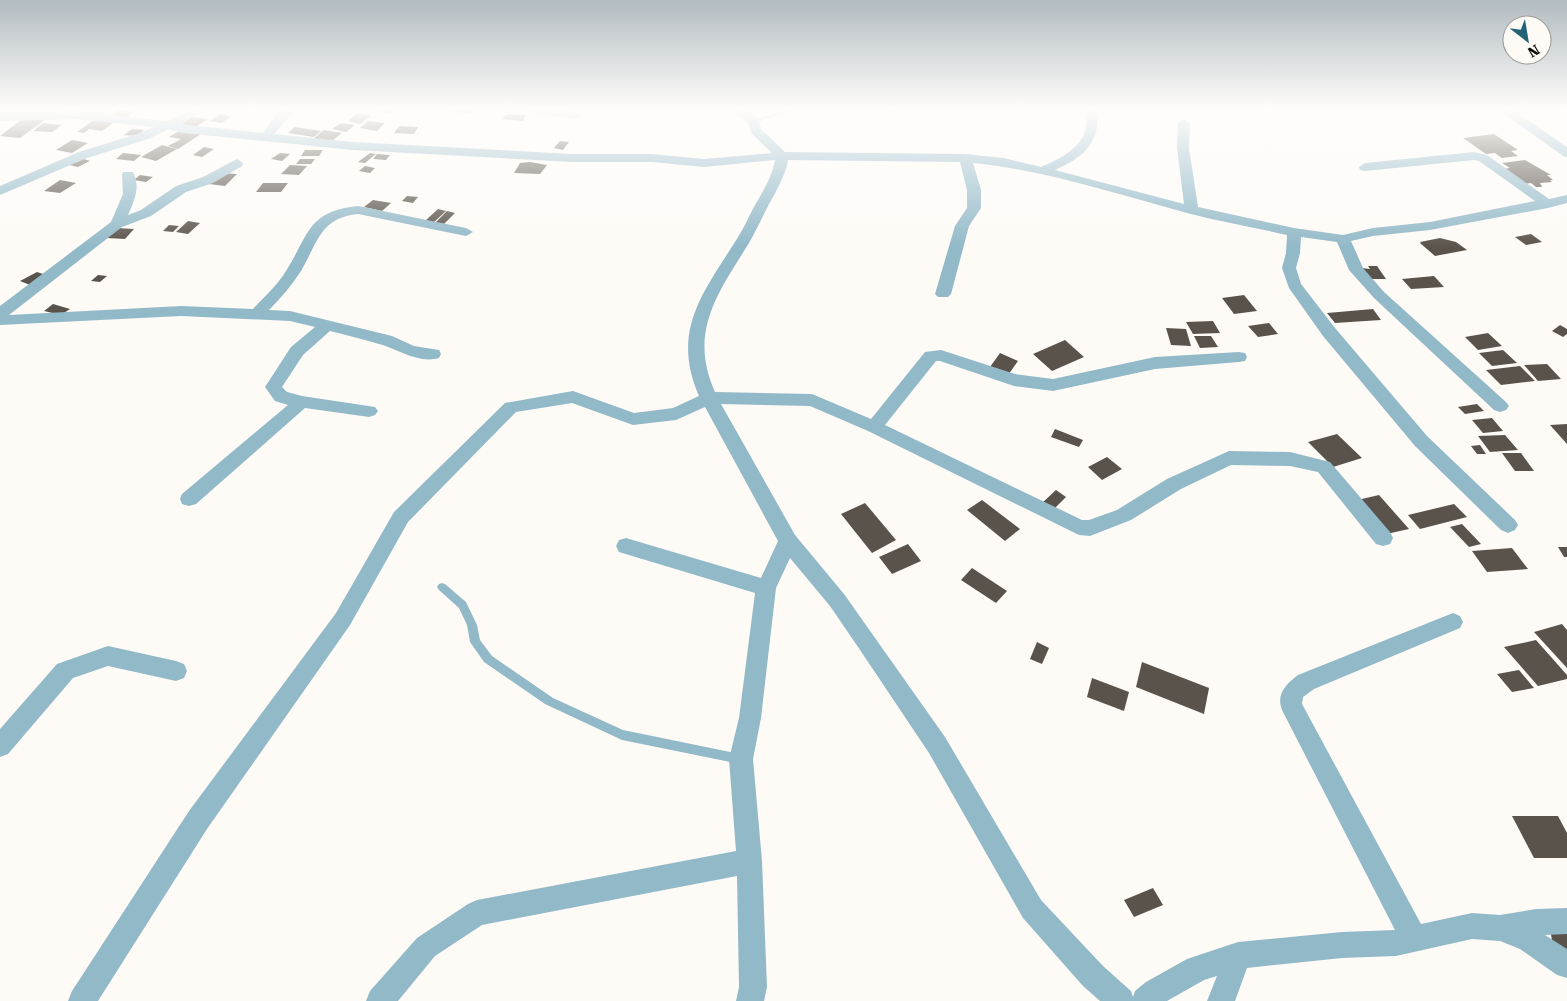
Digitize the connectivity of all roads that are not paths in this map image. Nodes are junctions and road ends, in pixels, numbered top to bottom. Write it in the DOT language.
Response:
graph roads {
  1 [pos="84,155"];
  2 [pos="525,155"];
  3 [pos="1074,155"];
  4 [pos="1183,155"];
  5 [pos="782,156"];
  6 [pos="965,158"];
  7 [pos="237,162"];
  8 [pos="1365,168"];
  9 [pos="1043,171"];
  10 [pos="128,175"];
  11 [pos="0,191"];
  12 [pos="1567,199"];
  13 [pos="1548,204"];
  14 [pos="1192,210"];
  15 [pos="117,224"];
  16 [pos="466,232"];
  17 [pos="1294,232"];
  18 [pos="1343,239"];
  19 [pos="943,294"];
  20 [pos="0,314"];
  21 [pos="257,314"];
  22 [pos="0,320"];
  23 [pos="326,326"];
  24 [pos="433,354"];
  25 [pos="1239,357"];
  26 [pos="709,398"];
  27 [pos="302,402"];
  28 [pos="1500,406"];
  29 [pos="369,411"];
  30 [pos="874,427"];
  31 [pos="189,499"];
  32 [pos="1508,525"];
  33 [pos="1383,538"];
  34 [pos="788,541"];
  35 [pos="626,546"];
  36 [pos="442,587"];
  37 [pos="766,588"];
  38 [pos="1453,622"];
  39 [pos="176,671"];
  40 [pos="0,746"];
  41 [pos="740,759"];
  42 [pos="749,861"];
  43 [pos="1567,922"];
  44 [pos="1500,928"];
  45 [pos="1414,939"];
  46 [pos="1238,955"];
  47 [pos="1567,965"];
  48 [pos="82,1001"];
  49 [pos="380,1001"];
  50 [pos="750,1001"];
  51 [pos="1121,1001"];
  52 [pos="1145,1001"];
  53 [pos="1221,1001"];
  1 -- 11 [label="street"];
  2 -- 5 [label="street"];
  3 -- 9 [label="street"];
  4 -- 14 [label="street"];
  5 -- 6 [label="street"];
  5 -- 26 [label="street"];
  6 -- 9 [label="street"];
  6 -- 19 [label="street"];
  7 -- 15 [label="street"];
  8 -- 13 [label="street"];
  9 -- 14 [label="street"];
  10 -- 15 [label="street"];
  12 -- 13 [label="street"];
  13 -- 18 [label="street"];
  14 -- 17 [label="street"];
  15 -- 20 [label="street"];
  16 -- 21 [label="street"];
  17 -- 18 [label="street"];
  17 -- 32 [label="street"];
  18 -- 28 [label="street"];
  21 -- 22 [label="street"];
  21 -- 23 [label="street"];
  23 -- 24 [label="street"];
  23 -- 27 [label="street"];
  25 -- 30 [label="street"];
  26 -- 30 [label="street"];
  26 -- 34 [label="street"];
  26 -- 48 [label="street"];
  27 -- 29 [label="street"];
  27 -- 31 [label="street"];
  30 -- 33 [label="street"];
  34 -- 37 [label="street"];
  34 -- 51 [label="street"];
  35 -- 37 [label="street"];
  36 -- 41 [label="lane"];
  37 -- 41 [label="street"];
  38 -- 45 [label="street"];
  39 -- 40 [label="street"];
  41 -- 42 [label="street"];
  42 -- 49 [label="street"];
  42 -- 50 [label="street"];
  43 -- 44 [label="street"];
  44 -- 45 [label="street"];
  44 -- 47 [label="street"];
  45 -- 46 [label="street"];
  46 -- 52 [label="street"];
  46 -- 53 [label="street"];
}
